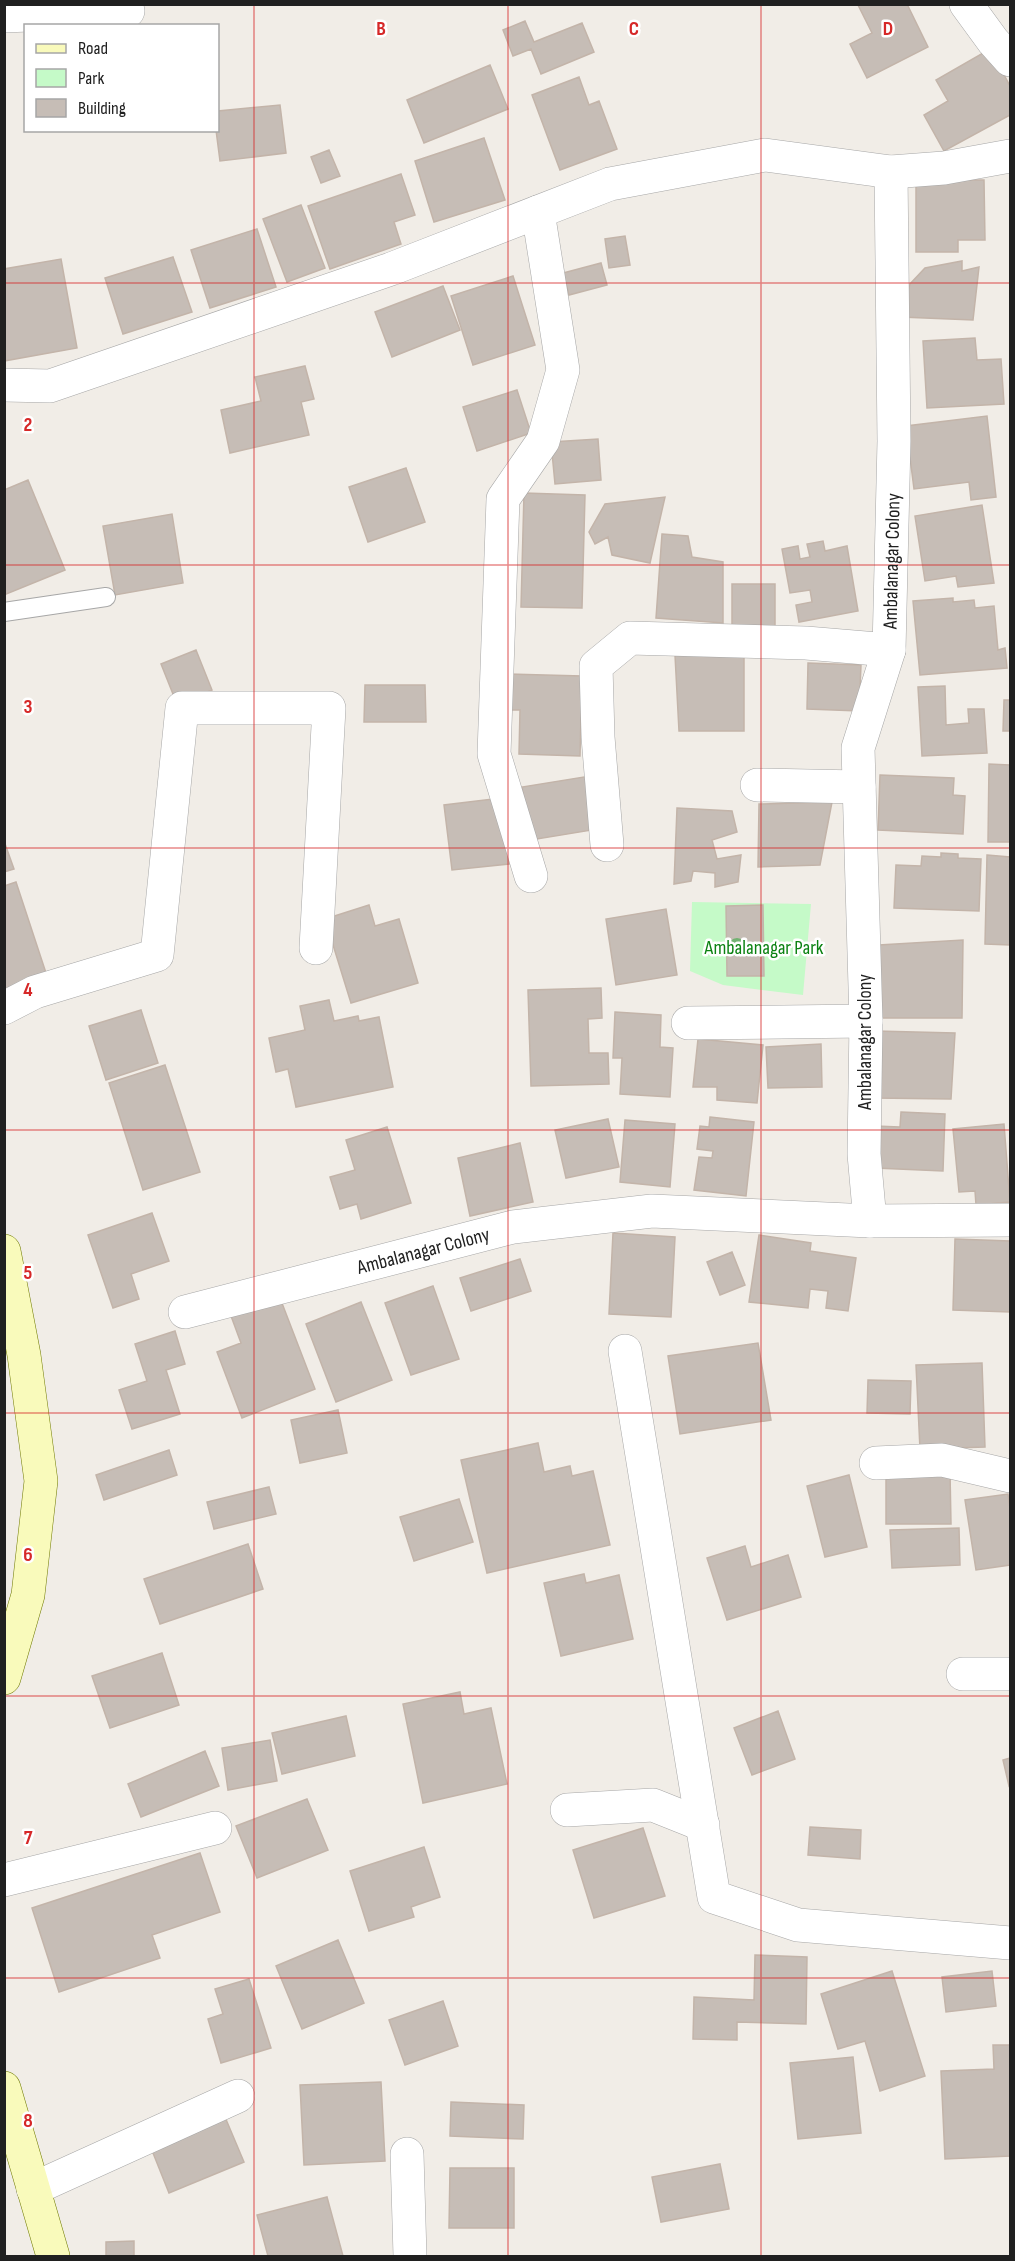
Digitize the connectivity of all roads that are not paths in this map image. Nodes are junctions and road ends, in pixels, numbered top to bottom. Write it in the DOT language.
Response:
graph roads {
  1 [pos="966,4"];
  2 [pos="128,11"];
  3 [pos="4,16"];
  4 [pos="1011,60"];
  5 [pos="1011,156"];
  6 [pos="891,172"];
  7 [pos="538,212"];
  8 [pos="4,385"];
  9 [pos="106,597"];
  10 [pos="4,612"];
  11 [pos="889,650"];
  12 [pos="757,785"];
  13 [pos="859,787"];
  14 [pos="607,845"];
  15 [pos="531,876"];
  16 [pos="316,948"];
  17 [pos="4,1008"];
  18 [pos="866,1021"];
  19 [pos="688,1023"];
  20 [pos="1011,1220"];
  21 [pos="870,1221"];
  22 [pos="4,1251"];
  23 [pos="185,1312"];
  24 [pos="625,1351"];
  25 [pos="876,1463"];
  26 [pos="1011,1476"];
  27 [pos="963,1674"];
  28 [pos="1011,1674"];
  29 [pos="4,1678"];
  30 [pos="567,1810"];
  31 [pos="702,1825"];
  32 [pos="215,1828"];
  33 [pos="4,1880"];
  34 [pos="1011,1943"];
  35 [pos="4,2088"];
  36 [pos="238,2096"];
  37 [pos="407,2154"];
  38 [pos="33,2189"];
  39 [pos="53,2256"];
  40 [pos="410,2256"];
  1 -- 4 [label="street"];
  2 -- 3 [label="street"];
  5 -- 6 [label="street"];
  6 -- 7 [label="street"];
  6 -- 11 [label="street, Ambalanagar Colony"];
  7 -- 8 [label="street"];
  7 -- 15 [label="street"];
  9 -- 10 [label="lane"];
  11 -- 13 [label="street, Ambalanagar Colony"];
  11 -- 14 [label="street"];
  12 -- 13 [label="street"];
  13 -- 18 [label="street, Ambalanagar Colony"];
  16 -- 17 [label="street"];
  18 -- 19 [label="street"];
  18 -- 21 [label="street, Ambalanagar Colony"];
  20 -- 21 [label="street"];
  21 -- 23 [label="street, Ambalanagar Colony"];
  22 -- 29 [label="main road"];
  24 -- 31 [label="street"];
  25 -- 26 [label="street"];
  27 -- 28 [label="street"];
  30 -- 31 [label="street"];
  31 -- 34 [label="street"];
  32 -- 33 [label="street"];
  35 -- 38 [label="main road"];
  36 -- 38 [label="street"];
  37 -- 40 [label="street"];
  38 -- 39 [label="main road"];
}
